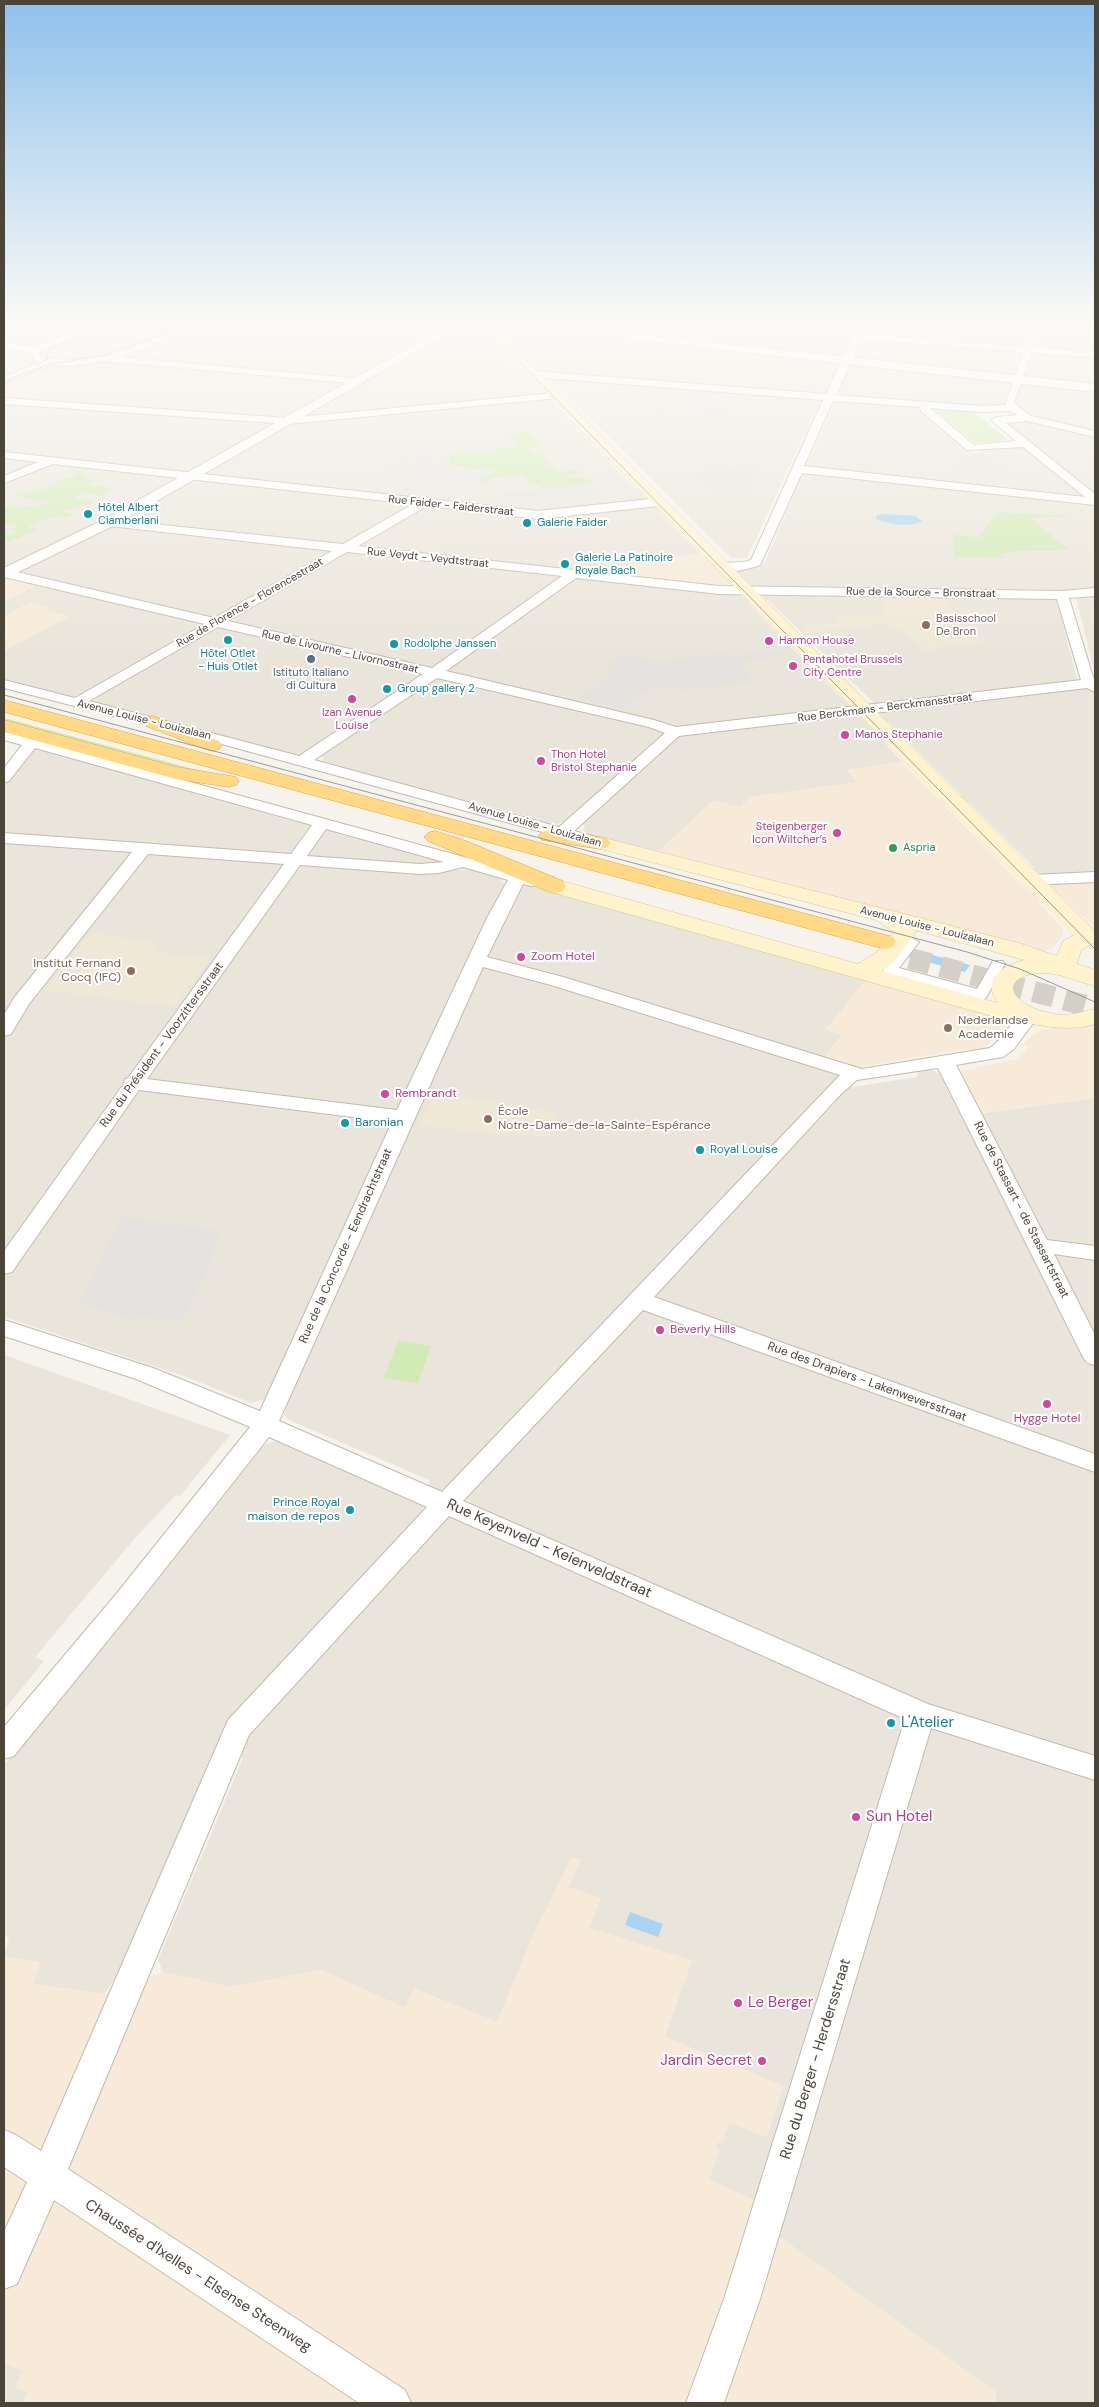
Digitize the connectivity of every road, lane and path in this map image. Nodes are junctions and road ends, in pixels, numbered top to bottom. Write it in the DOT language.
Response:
graph roads {
  1 [pos="262,435"];
  2 [pos="594,435"];
  3 [pos="813,435"];
  4 [pos="956,435"];
  5 [pos="1015,435"];
  6 [pos="1025,444"];
  7 [pos="4,455"];
  8 [pos="50,461"];
  9 [pos="797,469"];
  10 [pos="188,477"];
  11 [pos="4,480"];
  12 [pos="1095,501"];
  13 [pos="659,502"];
  14 [pos="424,503"];
  15 [pos="110,522"];
  16 [pos="343,549"];
  17 [pos="723,566"];
  18 [pos="4,573"];
  19 [pos="573,574"];
  20 [pos="747,591"];
  21 [pos="1095,592"];
  22 [pos="1062,595"];
  23 [pos="217,623"];
  24 [pos="432,674"];
  25 [pos="4,684"];
  26 [pos="1094,685"];
  27 [pos="76,703"];
  28 [pos="4,706"];
  29 [pos="864,710"];
  30 [pos="4,715"];
  31 [pos="153,722"];
  32 [pos="4,726"];
  33 [pos="675,732"];
  34 [pos="4,735"];
  35 [pos="31,743"];
  36 [pos="302,761"];
  37 [pos="133,766"];
  38 [pos="176,773"];
  39 [pos="154,777"];
  40 [pos="4,778"];
  41 [pos="284,785"];
  42 [pos="410,819"];
  43 [pos="321,824"];
  44 [pos="564,831"];
  45 [pos="4,838"];
  46 [pos="600,843"];
  47 [pos="144,848"];
  48 [pos="295,859"];
  49 [pos="460,862"];
  50 [pos="1095,877"];
  51 [pos="518,878"];
  52 [pos="1032,880"];
  53 [pos="554,886"];
  54 [pos="882,916"];
  55 [pos="1092,936"];
  56 [pos="913,942"];
  57 [pos="882,946"];
  58 [pos="478,960"];
  59 [pos="996,964"];
  60 [pos="1066,967"];
  61 [pos="858,971"];
  62 [pos="1095,979"];
  63 [pos="1030,1015"];
  64 [pos="1095,1016"];
  65 [pos="4,1030"];
  66 [pos="945,1062"];
  67 [pos="854,1072"];
  68 [pos="132,1083"];
  69 [pos="404,1117"];
  70 [pos="1040,1248"];
  71 [pos="1095,1253"];
  72 [pos="4,1267"];
  73 [pos="639,1300"];
  74 [pos="4,1328"];
  75 [pos="1095,1358"];
  76 [pos="266,1424"];
  77 [pos="1095,1463"];
  78 [pos="446,1504"];
  79 [pos="921,1713"];
  80 [pos="4,1747"];
  81 [pos="1095,1768"];
  82 [pos="4,2147"];
  83 [pos="47,2177"];
  84 [pos="4,2271"];
  85 [pos="391,2403"];
  86 [pos="705,2403"];
  1 -- 10 [label="street"];
  2 -- 13 [label="main road"];
  3 -- 9 [label="street"];
  4 -- 6 [label="street"];
  5 -- 6 [label="street"];
  6 -- 12 [label="street"];
  7 -- 8 [label="street, Rue Faider - Faiderstraat"];
  8 -- 10 [label="street, Rue Faider - Faiderstraat"];
  8 -- 11 [label="street"];
  9 -- 12 [label="street"];
  9 -- 17 [label="street"];
  10 -- 14 [label="street, Rue Faider - Faiderstraat"];
  10 -- 15 [label="street"];
  13 -- 14 [label="street, Rue Faider - Faiderstraat"];
  13 -- 17 [label="main road"];
  14 -- 16 [label="street, Rue de Florence - Florencestraat"];
  15 -- 16 [label="street, Rue Veydt - Veydtstraat"];
  15 -- 18 [label="street"];
  16 -- 19 [label="street, Rue Veydt - Veydtstraat"];
  16 -- 23 [label="street, Rue de Florence - Florencestraat"];
  17 -- 20 [label="main road"];
  18 -- 23 [label="street, Rue de Livourne - Livornostraat"];
  19 -- 20 [label="street, Rue Veydt - Veydtstraat"];
  19 -- 24 [label="street"];
  20 -- 22 [label="street, Rue de la Source - Bronstraat"];
  20 -- 29 [label="main road"];
  21 -- 22 [label="street, Rue de la Source - Bronstraat"];
  22 -- 26 [label="street"];
  23 -- 24 [label="street, Rue de Livourne - Livornostraat"];
  23 -- 27 [label="street, Rue de Florence - Florencestraat"];
  24 -- 33 [label="street, Rue de Livourne - Livornostraat"];
  24 -- 36 [label="street"];
  25 -- 27 [label="street, Avenue Louise - Louizalaan"];
  26 -- 29 [label="street, Rue Berckmans - Berckmansstraat"];
  27 -- 31 [label="street, Avenue Louise - Louizalaan"];
  28 -- 41 [label="highway, Avenue Louise - Louizalaan"];
  29 -- 33 [label="street, Rue Berckmans - Berckmansstraat"];
  29 -- 52 [label="main road"];
  30 -- 41 [label="highway, Avenue Louise - Louizalaan"];
  31 -- 36 [label="street, Avenue Louise - Louizalaan"];
  31 -- 41 [label="highway"];
  32 -- 37 [label="highway"];
  33 -- 44 [label="street"];
  34 -- 35 [label="street"];
  35 -- 37 [label="street"];
  35 -- 40 [label="street"];
  36 -- 44 [label="street, Avenue Louise - Louizalaan"];
  37 -- 38 [label="highway"];
  37 -- 39 [label="street"];
  38 -- 39 [label="highway"];
  38 -- 41 [label="highway"];
  39 -- 43 [label="street"];
  41 -- 42 [label="highway, Avenue Louise - Louizalaan"];
  42 -- 46 [label="highway"];
  42 -- 53 [label="highway"];
  42 -- 57 [label="highway, Avenue Louise - Louizalaan"];
  43 -- 48 [label="street, Rue du Président - Voorzittersstraat"];
  43 -- 49 [label="street"];
  44 -- 46 [label="street, Avenue Louise - Louizalaan"];
  45 -- 47 [label="street"];
  46 -- 54 [label="main road, Avenue Louise - Louizalaan"];
  47 -- 48 [label="street"];
  47 -- 65 [label="street"];
  48 -- 49 [label="street"];
  48 -- 68 [label="street, Rue du Président - Voorzittersstraat"];
  49 -- 51 [label="street"];
  50 -- 52 [label="street"];
  51 -- 53 [label="street"];
  51 -- 58 [label="street, Rue de la Concorde - Eendrachtstraat"];
  52 -- 55 [label="main road"];
  53 -- 61 [label="main road"];
  54 -- 60 [label="main road, Avenue Louise - Louizalaan"];
  54 -- 61 [label="main road"];
  55 -- 60 [label="main road"];
  56 -- 59 [label="street"];
  58 -- 67 [label="street"];
  58 -- 69 [label="street, Rue de la Concorde - Eendrachtstraat"];
  60 -- 62 [label="main road, Avenue Louise - Louizalaan"];
  60 -- 63 [label="main road"];
  61 -- 63 [label="main road"];
  63 -- 64 [label="main road"];
  63 -- 66 [label="street"];
  66 -- 67 [label="street"];
  66 -- 70 [label="street, Rue de Stassart - de Stassartstraat"];
  67 -- 73 [label="street"];
  68 -- 69 [label="street"];
  68 -- 72 [label="street, Rue du Président - Voorzittersstraat"];
  69 -- 76 [label="street, Rue de la Concorde - Eendrachtstraat"];
  70 -- 71 [label="street"];
  70 -- 75 [label="street, Rue de Stassart - de Stassartstraat"];
  73 -- 77 [label="street, Rue des Drapiers - Lakenweversstraat"];
  73 -- 78 [label="street"];
  74 -- 76 [label="street, Rue Keyenveld - Keienveldstraat"];
  76 -- 78 [label="street, Rue Keyenveld - Keienveldstraat"];
  76 -- 80 [label="street, Rue de la Concorde - Eendrachtstraat"];
  78 -- 79 [label="street, Rue Keyenveld - Keienveldstraat"];
  78 -- 83 [label="street"];
  79 -- 81 [label="street, Rue Keyenveld - Keienveldstraat"];
  79 -- 86 [label="street, Rue du Berger - Herdersstraat"];
  82 -- 83 [label="street, Chaussée d'Ixelles - Elsense Steenweg"];
  83 -- 84 [label="street"];
  83 -- 85 [label="street, Chaussée d'Ixelles - Elsense Steenweg"];
}
